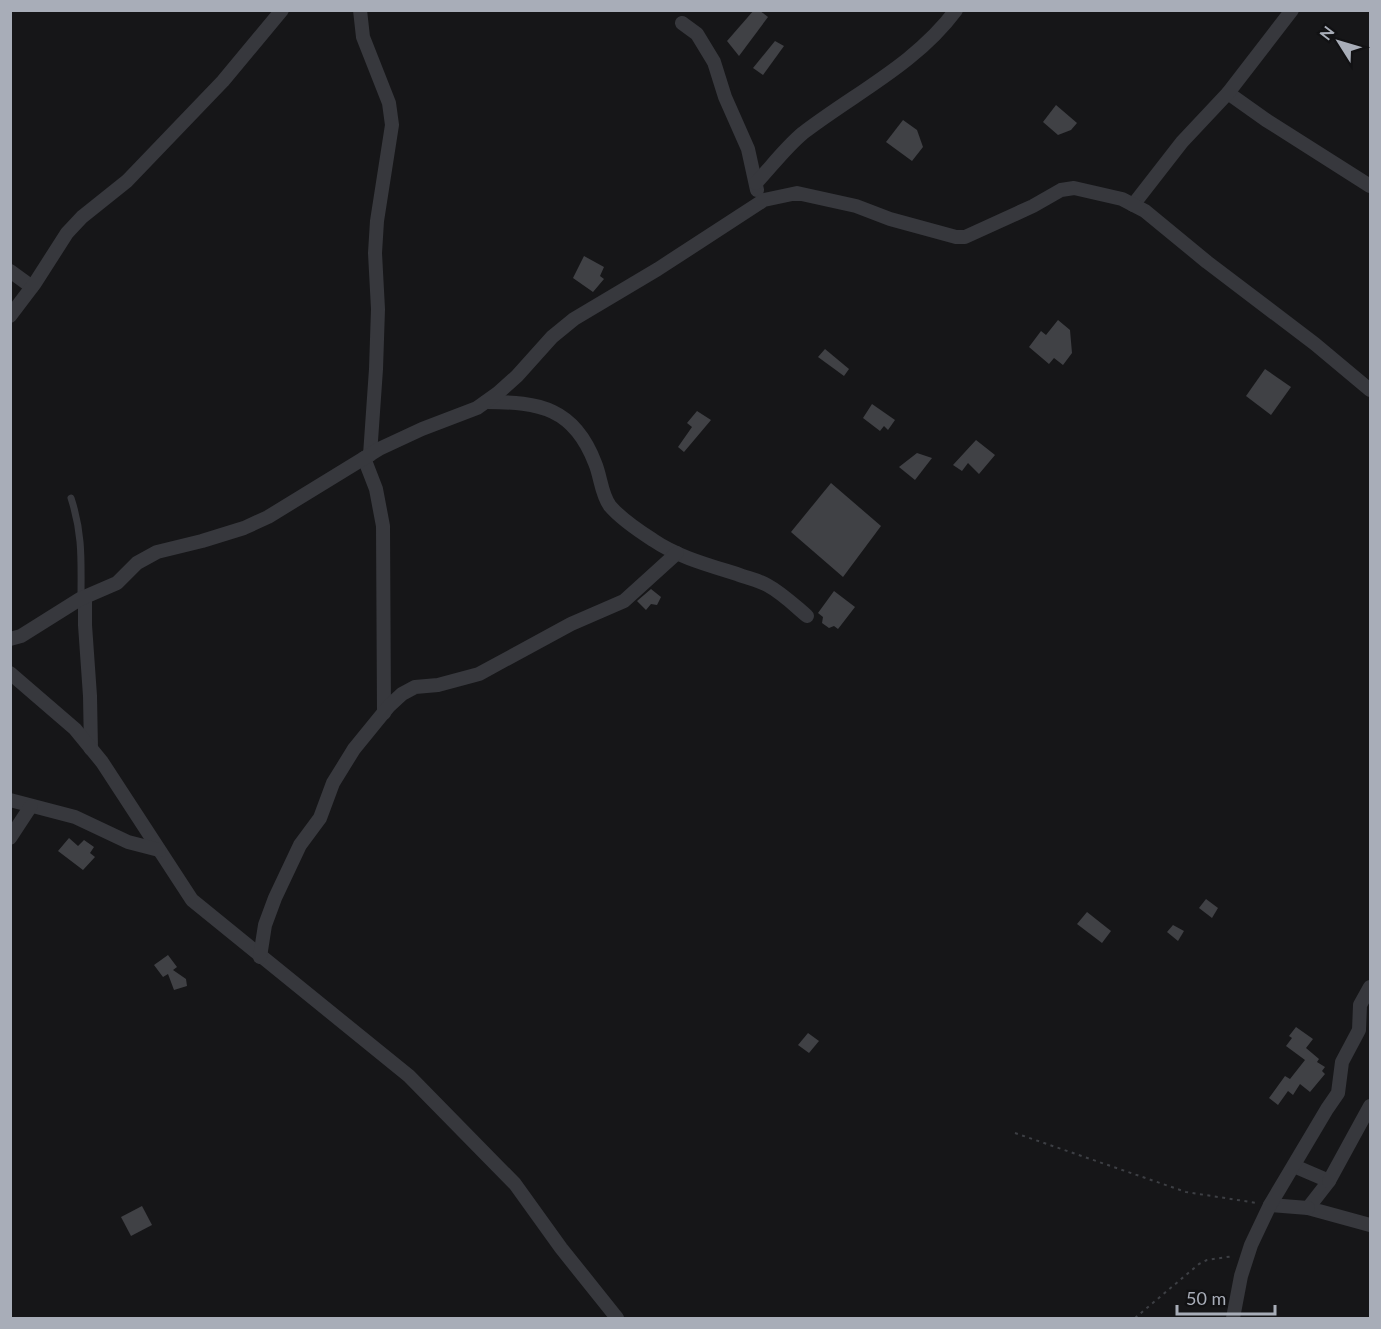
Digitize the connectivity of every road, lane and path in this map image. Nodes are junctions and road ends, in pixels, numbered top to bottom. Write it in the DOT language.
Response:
graph roads {
  1 [pos="282,10"];
  2 [pos="360,10"];
  3 [pos="956,10"];
  4 [pos="1292,10"];
  5 [pos="682,23"];
  6 [pos="1228,93"];
  7 [pos="756,183"];
  8 [pos="1371,186"];
  9 [pos="758,203"];
  10 [pos="1133,205"];
  11 [pos="10,271"];
  12 [pos="32,287"];
  13 [pos="10,316"];
  14 [pos="1371,390"];
  15 [pos="486,402"];
  16 [pos="367,457"];
  17 [pos="70,498"];
  18 [pos="676,553"];
  19 [pos="83,598"];
  20 [pos="807,616"];
  21 [pos="10,639"];
  22 [pos="10,674"];
  23 [pos="384,713"];
  24 [pos="91,748"];
  25 [pos="10,800"];
  26 [pos="31,806"];
  27 [pos="10,838"];
  28 [pos="159,850"];
  29 [pos="261,957"];
  30 [pos="1371,987"];
  31 [pos="1371,1106"];
  32 [pos="1015,1133"];
  33 [pos="1294,1166"];
  34 [pos="1329,1181"];
  35 [pos="1270,1205"];
  36 [pos="1308,1208"];
  37 [pos="1371,1225"];
  38 [pos="1251,1245"];
  39 [pos="617,1318"];
  40 [pos="1135,1318"];
  41 [pos="1233,1318"];
  1 -- 12 [label="street"];
  2 -- 16 [label="street"];
  3 -- 7 [label="street"];
  4 -- 6 [label="street"];
  5 -- 7 [label="street"];
  6 -- 8 [label="street"];
  6 -- 10 [label="street"];
  7 -- 9 [label="street"];
  9 -- 10 [label="street"];
  9 -- 15 [label="street"];
  10 -- 14 [label="street"];
  11 -- 12 [label="street"];
  12 -- 13 [label="street"];
  15 -- 16 [label="street"];
  15 -- 18 [label="street"];
  16 -- 19 [label="street"];
  16 -- 23 [label="street"];
  17 -- 19 [label="lane"];
  18 -- 20 [label="street"];
  18 -- 23 [label="street"];
  19 -- 21 [label="street"];
  19 -- 24 [label="street"];
  22 -- 24 [label="street"];
  23 -- 29 [label="street"];
  24 -- 28 [label="street"];
  25 -- 26 [label="street"];
  26 -- 27 [label="street"];
  26 -- 28 [label="street"];
  28 -- 29 [label="street"];
  29 -- 39 [label="street"];
  30 -- 33 [label="street"];
  31 -- 34 [label="street"];
  32 -- 35 [label="path"];
  33 -- 34 [label="street"];
  33 -- 35 [label="street"];
  34 -- 36 [label="street"];
  35 -- 36 [label="street"];
  35 -- 38 [label="street"];
  36 -- 37 [label="street"];
  38 -- 40 [label="path"];
  38 -- 41 [label="street"];
}
